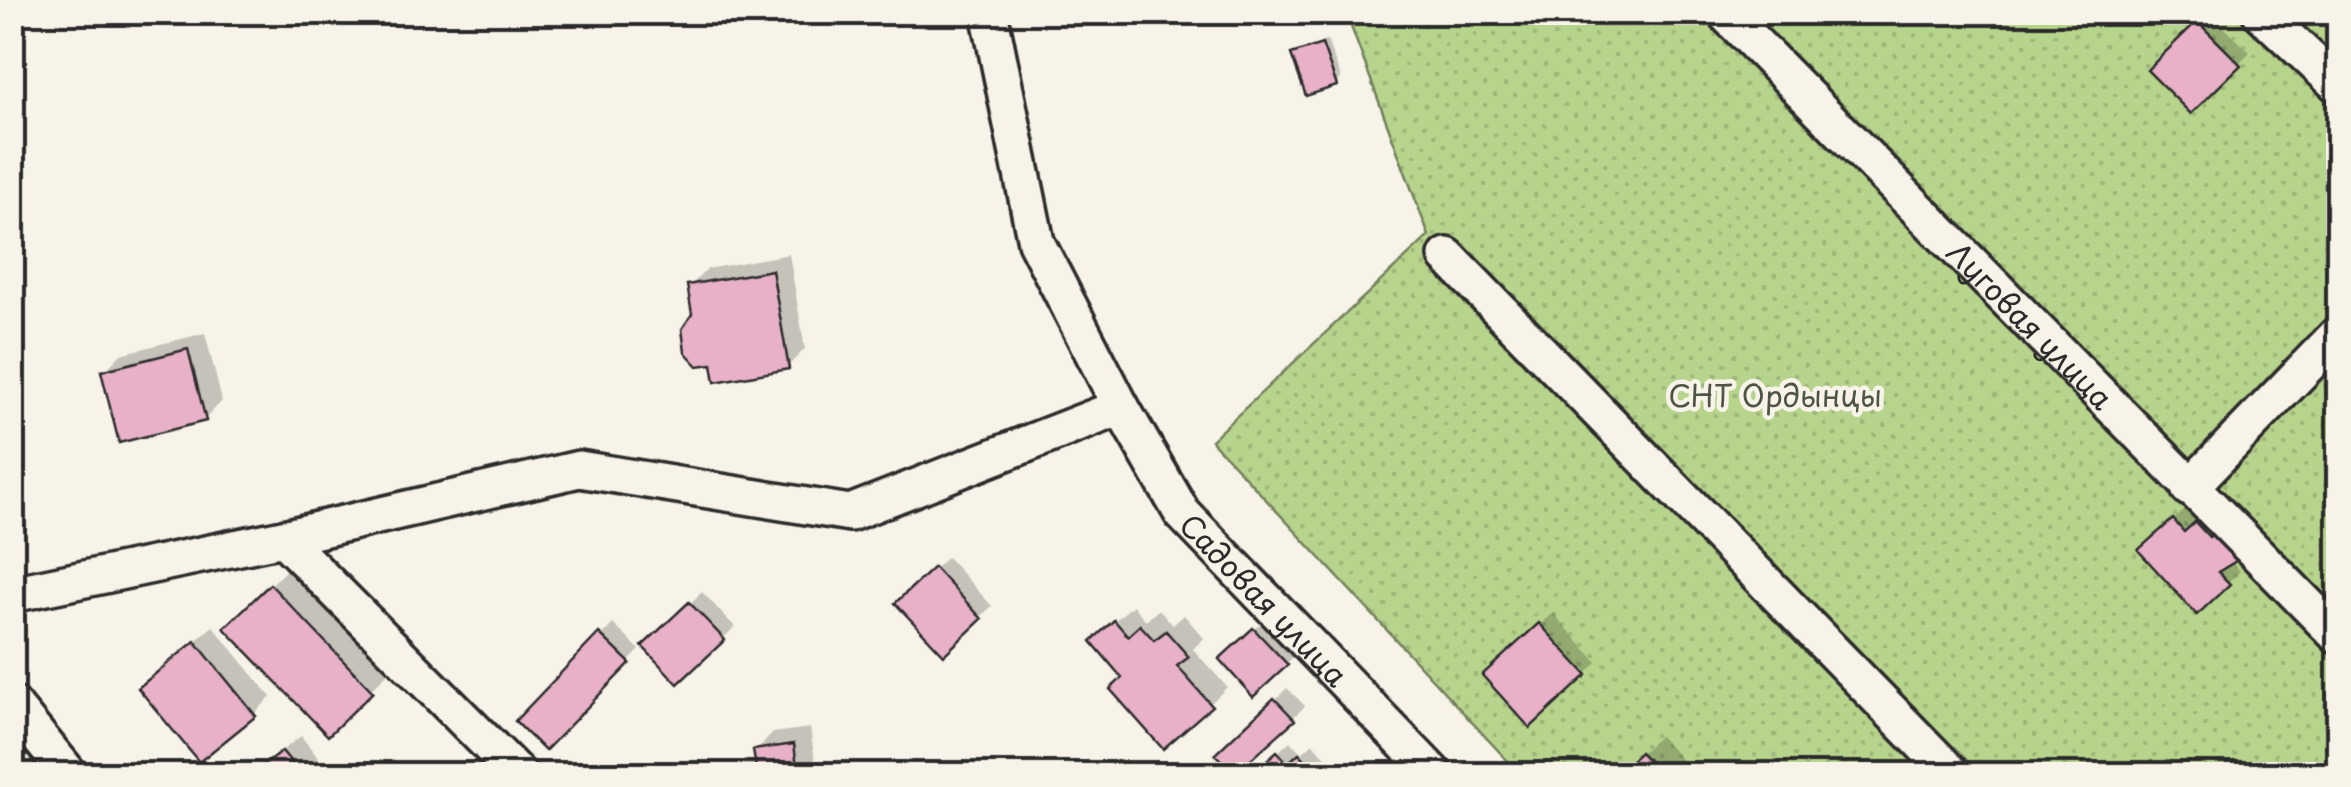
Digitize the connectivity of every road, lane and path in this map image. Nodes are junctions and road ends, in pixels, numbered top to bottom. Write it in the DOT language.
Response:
graph roads {
  1 [pos="990,12"];
  2 [pos="1724,12"];
  3 [pos="2260,12"];
  4 [pos="2338,84"];
  5 [pos="1447,256"];
  6 [pos="2338,334"];
  7 [pos="1121,407"];
  8 [pos="2188,488"];
  9 [pos="282,538"];
  10 [pos="12,594"];
  11 [pos="2338,636"];
  12 [pos="12,704"];
  13 [pos="69,774"];
  14 [pos="518,774"];
  15 [pos="1434,774"];
  16 [pos="1952,774"];
  1 -- 7 [label="street, Садовая улица"];
  2 -- 8 [label="street, Луговая улица"];
  3 -- 4 [label="street"];
  5 -- 16 [label="street"];
  6 -- 8 [label="street"];
  7 -- 9 [label="street"];
  7 -- 15 [label="street, Садовая улица"];
  8 -- 11 [label="street, Луговая улица"];
  9 -- 10 [label="street"];
  9 -- 14 [label="street"];
  12 -- 13 [label="street"];
}
